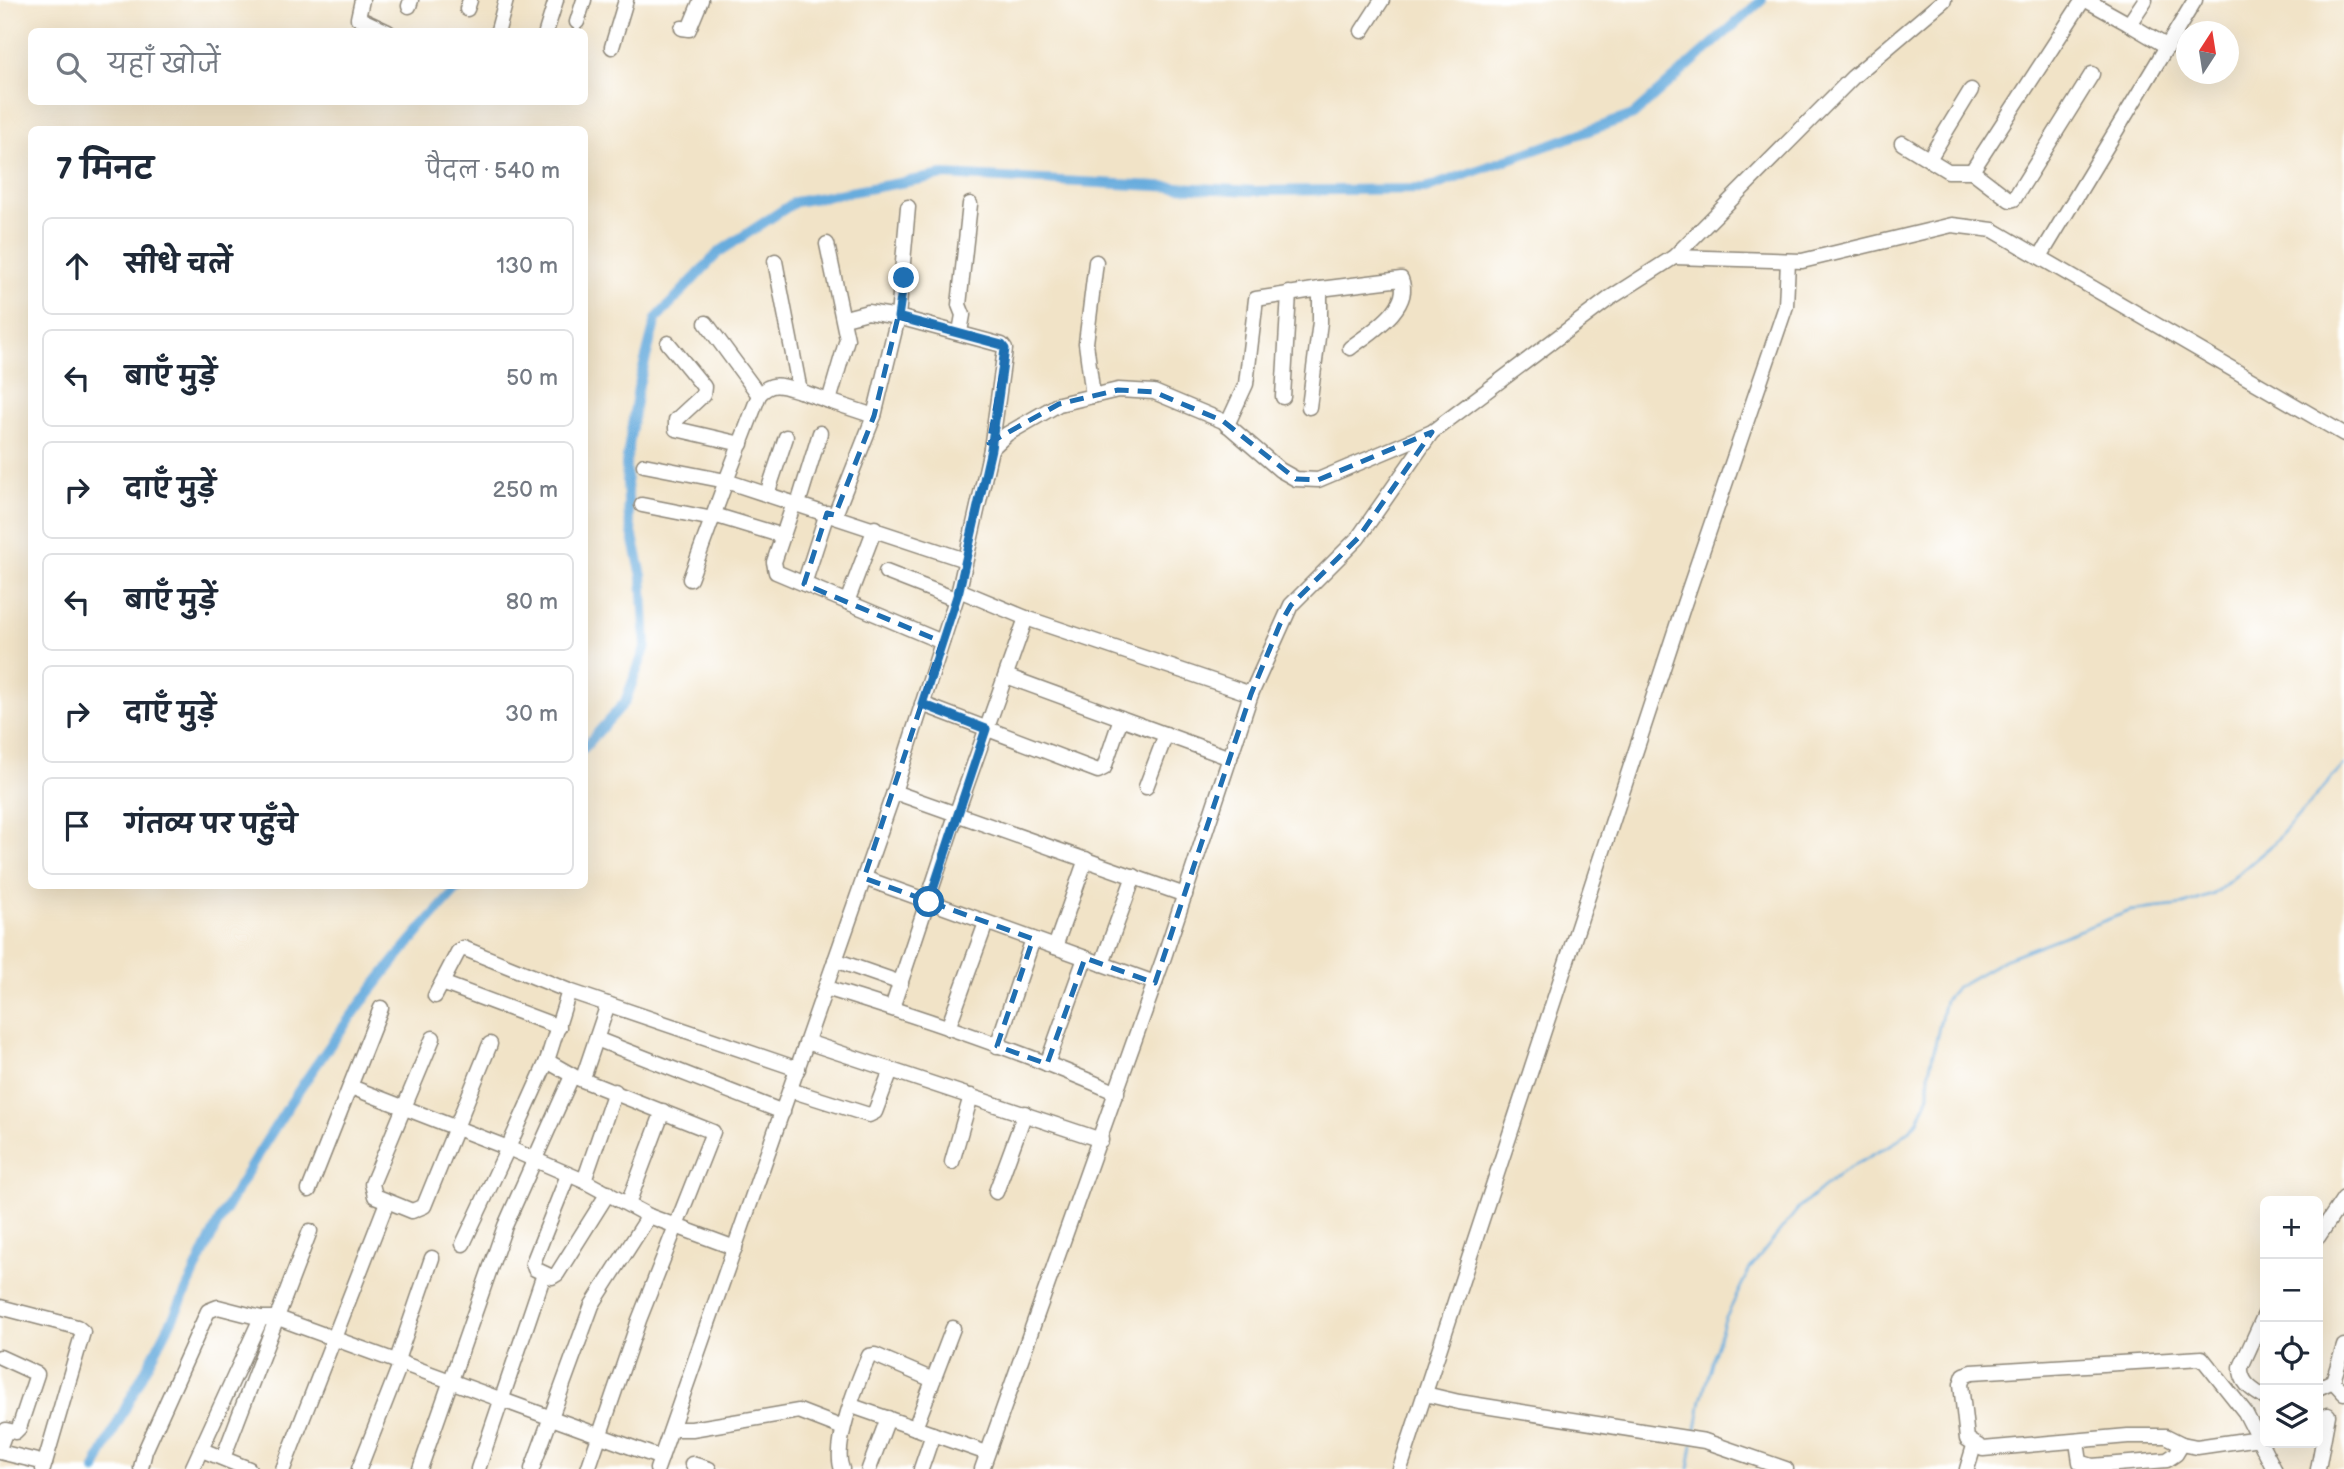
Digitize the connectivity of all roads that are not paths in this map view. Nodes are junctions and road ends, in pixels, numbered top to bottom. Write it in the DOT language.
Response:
graph roads {
  1 [pos="362,0"];
  2 [pos="506,0"];
  3 [pos="556,0"];
  4 [pos="584,0"];
  5 [pos="626,0"];
  6 [pos="701,0"];
  7 [pos="1382,0"];
  8 [pos="1944,0"];
  9 [pos="2085,0"];
  10 [pos="2145,0"];
  11 [pos="2189,2"];
  12 [pos="577,22"];
  13 [pos="2129,24"];
  14 [pos="379,28"];
  15 [pos="499,28"];
  16 [pos="547,28"];
  17 [pos="682,28"];
  18 [pos="1362,31"];
  19 [pos="612,47"];
  20 [pos="2168,47"];
  21 [pos="2092,74"];
  22 [pos="1971,90"];
  23 [pos="1902,143"];
  24 [pos="1928,159"];
  25 [pos="1972,171"];
  26 [pos="970,204"];
  27 [pos="908,207"];
  28 [pos="827,244"];
  29 [pos="2041,256"];
  30 [pos="1674,257"];
  31 [pos="775,261"];
  32 [pos="1788,261"];
  33 [pos="1097,262"];
  34 [pos="1320,289"];
  35 [pos="1289,293"];
  36 [pos="898,317"];
  37 [pos="845,318"];
  38 [pos="706,323"];
  39 [pos="960,332"];
  40 [pos="668,343"];
  41 [pos="1350,348"];
  42 [pos="800,391"];
  43 [pos="760,396"];
  44 [pos="1093,396"];
  45 [pos="1283,397"];
  46 [pos="829,401"];
  47 [pos="1310,407"];
  48 [pos="874,416"];
  49 [pos="1227,425"];
  50 [pos="1432,432"];
  51 [pos="820,433"];
  52 [pos="2344,434"];
  53 [pos="786,437"];
  54 [pos="741,443"];
  55 [pos="991,449"];
  56 [pos="644,465"];
  57 [pos="726,481"];
  58 [pos="767,494"];
  59 [pos="796,503"];
  60 [pos="642,505"];
  61 [pos="831,514"];
  62 [pos="713,517"];
  63 [pos="875,528"];
  64 [pos="783,536"];
  65 [pos="965,560"];
  66 [pos="886,572"];
  67 [pos="690,579"];
  68 [pos="804,584"];
  69 [pos="957,594"];
  70 [pos="847,602"];
  71 [pos="1026,618"];
  72 [pos="942,642"];
  73 [pos="1006,676"];
  74 [pos="1251,694"];
  75 [pos="922,704"];
  76 [pos="1121,718"];
  77 [pos="986,729"];
  78 [pos="1166,734"];
  79 [pos="1230,758"];
  80 [pos="1146,788"];
  81 [pos="894,792"];
  82 [pos="957,812"];
  83 [pos="1086,859"];
  84 [pos="1134,876"];
  85 [pos="864,878"];
  86 [pos="1185,895"];
  87 [pos="929,902"];
  88 [pos="986,923"];
  89 [pos="1033,939"];
  90 [pos="1055,947"];
  91 [pos="1085,958"];
  92 [pos="835,960"];
  93 [pos="1101,964"];
  94 [pos="901,983"];
  95 [pos="1156,983"];
  96 [pos="826,988"];
  97 [pos="569,991"];
  98 [pos="608,1004"];
  99 [pos="381,1008"];
  100 [pos="892,1008"];
  101 [pos="559,1027"];
  102 [pos="948,1028"];
  103 [pos="433,1038"];
  104 [pos="598,1040"];
  105 [pos="807,1042"];
  106 [pos="490,1044"];
  107 [pos="997,1046"];
  108 [pos="547,1061"];
  109 [pos="1047,1064"];
  110 [pos="798,1069"];
  111 [pos="891,1070"];
  112 [pos="576,1078"];
  113 [pos="351,1087"];
  114 [pos="790,1090"];
  115 [pos="615,1091"];
  116 [pos="1117,1093"];
  117 [pos="971,1096"];
  118 [pos="404,1109"];
  119 [pos="663,1111"];
  120 [pos="782,1112"];
  121 [pos="1025,1113"];
  122 [pos="456,1128"];
  123 [pos="1101,1140"];
  124 [pos="508,1148"];
  125 [pos="533,1160"];
  126 [pos="952,1162"];
  127 [pos="568,1175"];
  128 [pos="584,1181"];
  129 [pos="309,1190"];
  130 [pos="996,1192"];
  131 [pos="608,1193"];
  132 [pos="2344,1198"];
  133 [pos="387,1202"];
  134 [pos="628,1204"];
  135 [pos="649,1216"];
  136 [pos="677,1228"];
  137 [pos="2323,1230"];
  138 [pos="310,1231"];
  139 [pos="463,1244"];
  140 [pos="735,1248"];
  141 [pos="432,1258"];
  142 [pos="544,1274"];
  143 [pos="0,1307"];
  144 [pos="261,1318"];
  145 [pos="278,1318"];
  146 [pos="2261,1322"];
  147 [pos="953,1328"];
  148 [pos="336,1338"];
  149 [pos="2344,1346"];
  150 [pos="0,1357"];
  151 [pos="399,1361"];
  152 [pos="452,1380"];
  153 [pos="933,1380"];
  154 [pos="2333,1381"];
  155 [pos="2323,1386"];
  156 [pos="2344,1392"];
  157 [pos="1425,1394"];
  158 [pos="2260,1394"];
  159 [pos="501,1399"];
  160 [pos="852,1406"];
  161 [pos="2328,1415"];
  162 [pos="550,1417"];
  163 [pos="888,1418"];
  164 [pos="843,1428"];
  165 [pos="915,1428"];
  166 [pos="672,1429"];
  167 [pos="933,1434"];
  168 [pos="599,1435"];
  169 [pos="2259,1438"];
  170 [pos="2077,1442"];
  171 [pos="2182,1444"];
  172 [pos="0,1446"];
  173 [pos="1974,1446"];
  174 [pos="202,1450"];
  175 [pos="0,1452"];
  176 [pos="987,1453"];
  177 [pos="225,1462"];
  178 [pos="659,1463"];
  179 [pos="692,1464"];
  180 [pos="44,1466"];
  181 [pos="142,1469"];
  182 [pos="192,1469"];
  183 [pos="249,1469"];
  184 [pos="283,1469"];
  185 [pos="359,1469"];
  186 [pos="420,1469"];
  187 [pos="478,1469"];
  188 [pos="532,1469"];
  189 [pos="588,1469"];
  190 [pos="709,1469"];
  191 [pos="842,1469"];
  192 [pos="869,1469"];
  193 [pos="921,1469"];
  194 [pos="982,1469"];
  195 [pos="1400,1469"];
  196 [pos="1786,1469"];
  197 [pos="1967,1469"];
  198 [pos="2274,1469"];
  199 [pos="2318,1469"];
  1 -- 14 [label="street"];
  2 -- 15 [label="street"];
  3 -- 16 [label="street"];
  4 -- 12 [label="street"];
  5 -- 19 [label="street"];
  6 -- 17 [label="street"];
  7 -- 18 [label="street"];
  8 -- 30 [label="street"];
  9 -- 13 [label="street"];
  9 -- 25 [label="street"];
  10 -- 13 [label="street"];
  11 -- 20 [label="street"];
  13 -- 20 [label="street"];
  20 -- 29 [label="street"];
  21 -- 25 [label="street"];
  22 -- 24 [label="street"];
  23 -- 24 [label="street"];
  24 -- 25 [label="street"];
  26 -- 39 [label="street"];
  27 -- 36 [label="street"];
  28 -- 37 [label="street"];
  29 -- 32 [label="street"];
  29 -- 52 [label="street"];
  30 -- 32 [label="street"];
  30 -- 50 [label="street"];
  31 -- 42 [label="street"];
  32 -- 157 [label="street"];
  33 -- 44 [label="street"];
  34 -- 35 [label="street"];
  34 -- 41 [label="street"];
  34 -- 47 [label="street"];
  35 -- 45 [label="street"];
  35 -- 49 [label="street"];
  36 -- 37 [label="street"];
  36 -- 39 [label="street"];
  36 -- 48 [label="street"];
  37 -- 46 [label="street"];
  38 -- 43 [label="street"];
  39 -- 55 [label="street"];
  40 -- 54 [label="street"];
  42 -- 43 [label="street"];
  42 -- 46 [label="street"];
  43 -- 54 [label="street"];
  44 -- 49 [label="street"];
  44 -- 55 [label="street"];
  46 -- 48 [label="street"];
  48 -- 61 [label="street"];
  49 -- 50 [label="street"];
  50 -- 74 [label="street"];
  51 -- 59 [label="street"];
  53 -- 58 [label="street"];
  54 -- 57 [label="street"];
  55 -- 65 [label="street"];
  56 -- 57 [label="street"];
  57 -- 58 [label="street"];
  57 -- 62 [label="street"];
  58 -- 59 [label="street"];
  59 -- 61 [label="street"];
  59 -- 64 [label="street"];
  60 -- 62 [label="street"];
  61 -- 63 [label="street"];
  61 -- 68 [label="street"];
  62 -- 64 [label="street"];
  62 -- 67 [label="street"];
  63 -- 65 [label="street"];
  63 -- 70 [label="street"];
  64 -- 68 [label="street"];
  65 -- 69 [label="street"];
  66 -- 69 [label="street"];
  68 -- 70 [label="street"];
  69 -- 71 [label="street"];
  69 -- 72 [label="street"];
  70 -- 72 [label="street"];
  71 -- 73 [label="street"];
  71 -- 74 [label="street"];
  72 -- 75 [label="street"];
  73 -- 76 [label="street"];
  73 -- 77 [label="street"];
  74 -- 79 [label="street"];
  75 -- 77 [label="street"];
  75 -- 81 [label="street"];
  76 -- 77 [label="street"];
  76 -- 78 [label="street"];
  77 -- 82 [label="street"];
  78 -- 79 [label="street"];
  78 -- 80 [label="street"];
  79 -- 86 [label="street"];
  81 -- 82 [label="street"];
  81 -- 85 [label="street"];
  82 -- 83 [label="street"];
  82 -- 87 [label="street"];
  83 -- 84 [label="street"];
  83 -- 90 [label="street"];
  84 -- 86 [label="street"];
  84 -- 93 [label="street"];
  85 -- 87 [label="street"];
  85 -- 92 [label="street"];
  86 -- 95 [label="street"];
  87 -- 88 [label="street"];
  87 -- 94 [label="street"];
  88 -- 89 [label="street"];
  88 -- 102 [label="street"];
  89 -- 90 [label="street"];
  89 -- 107 [label="street"];
  90 -- 91 [label="street"];
  91 -- 93 [label="street"];
  91 -- 109 [label="street"];
  92 -- 94 [label="street"];
  92 -- 96 [label="street"];
  93 -- 95 [label="street"];
  94 -- 100 [label="street"];
  95 -- 116 [label="street"];
  96 -- 100 [label="street"];
  96 -- 105 [label="street"];
  97 -- 98 [label="street"];
  97 -- 101 [label="street"];
  97 -- 101 [label="street"];
  98 -- 104 [label="street"];
  98 -- 110 [label="street"];
  99 -- 113 [label="street"];
  100 -- 102 [label="street"];
  101 -- 108 [label="street"];
  102 -- 107 [label="street"];
  103 -- 118 [label="street"];
  104 -- 112 [label="street"];
  104 -- 120 [label="street"];
  105 -- 110 [label="street"];
  105 -- 111 [label="street"];
  106 -- 122 [label="street"];
  107 -- 109 [label="street"];
  108 -- 112 [label="street"];
  108 -- 124 [label="street"];
  109 -- 116 [label="street"];
  110 -- 114 [label="street"];
  111 -- 114 [label="street"];
  111 -- 117 [label="street"];
  112 -- 115 [label="street"];
  112 -- 125 [label="street"];
  113 -- 118 [label="street"];
  113 -- 129 [label="street"];
  114 -- 120 [label="street"];
  115 -- 119 [label="street"];
  115 -- 128 [label="street"];
  116 -- 123 [label="street"];
  117 -- 121 [label="street"];
  117 -- 126 [label="street"];
  118 -- 122 [label="street"];
  118 -- 133 [label="street"];
  119 -- 134 [label="street"];
  119 -- 136 [label="street"];
  120 -- 140 [label="street"];
  121 -- 123 [label="street"];
  121 -- 130 [label="street"];
  122 -- 124 [label="street"];
  122 -- 133 [label="street"];
  123 -- 176 [label="street"];
  124 -- 125 [label="street"];
  124 -- 139 [label="street"];
  125 -- 127 [label="street"];
  125 -- 152 [label="street"];
  127 -- 128 [label="street"];
  127 -- 142 [label="street"];
  128 -- 131 [label="street"];
  131 -- 134 [label="street"];
  131 -- 142 [label="street"];
  132 -- 137 [label="street"];
  133 -- 148 [label="street"];
  134 -- 135 [label="street"];
  135 -- 136 [label="street"];
  135 -- 162 [label="street"];
  136 -- 140 [label="street"];
  136 -- 168 [label="street"];
  138 -- 145 [label="street"];
  140 -- 166 [label="street"];
  141 -- 151 [label="street"];
  142 -- 159 [label="street"];
  143 -- 180 [label="street"];
  144 -- 145 [label="street"];
  144 -- 174 [label="street"];
  144 -- 181 [label="street"];
  145 -- 148 [label="street"];
  145 -- 177 [label="street"];
  146 -- 158 [label="street"];
  147 -- 153 [label="street"];
  148 -- 151 [label="street"];
  148 -- 184 [label="street"];
  149 -- 154 [label="street"];
  150 -- 172 [label="street"];
  151 -- 152 [label="street"];
  151 -- 185 [label="street"];
  152 -- 159 [label="street"];
  152 -- 186 [label="street"];
  153 -- 160 [label="street"];
  153 -- 165 [label="street"];
  154 -- 155 [label="street"];
  154 -- 156 [label="street"];
  157 -- 195 [label="street"];
  157 -- 196 [label="street"];
  159 -- 162 [label="street"];
  159 -- 187 [label="street"];
  160 -- 163 [label="street"];
  160 -- 164 [label="street"];
  161 -- 199 [label="street"];
  162 -- 168 [label="street"];
  162 -- 188 [label="street"];
  163 -- 165 [label="street"];
  163 -- 192 [label="street"];
  164 -- 166 [label="street"];
  164 -- 191 [label="street"];
  165 -- 167 [label="street"];
  166 -- 178 [label="street"];
  167 -- 176 [label="street"];
  167 -- 193 [label="street"];
  168 -- 178 [label="street"];
  168 -- 189 [label="street"];
  169 -- 171 [label="street"];
  169 -- 173 [label="street"];
  169 -- 198 [label="street"];
  170 -- 171 [label="street"];
  170 -- 171 [label="street"];
  170 -- 173 [label="street"];
  173 -- 197 [label="street"];
  174 -- 177 [label="street"];
  174 -- 182 [label="street"];
  175 -- 180 [label="street"];
  176 -- 194 [label="street"];
  177 -- 183 [label="street"];
  179 -- 190 [label="street"];
}
